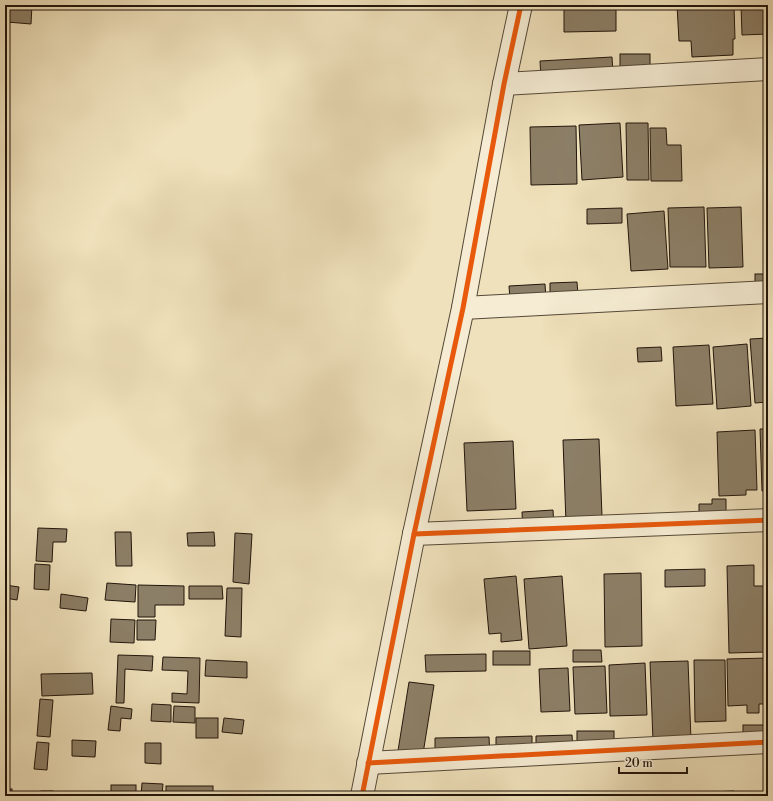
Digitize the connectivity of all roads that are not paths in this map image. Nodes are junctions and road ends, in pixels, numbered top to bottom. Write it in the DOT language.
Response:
graph roads {
  1 [pos="521,5"];
  2 [pos="768,70"];
  3 [pos="504,84"];
  4 [pos="768,292"];
  5 [pos="463,308"];
  6 [pos="768,520"];
  7 [pos="414,534"];
  8 [pos="768,742"];
  9 [pos="368,763"];
  10 [pos="362,796"];
  1 -- 3 [label="street"];
  2 -- 3 [label="street"];
  3 -- 5 [label="street"];
  4 -- 5 [label="street"];
  5 -- 7 [label="street"];
  6 -- 7 [label="street"];
  7 -- 9 [label="street"];
  8 -- 9 [label="street"];
  9 -- 10 [label="street"];
}
